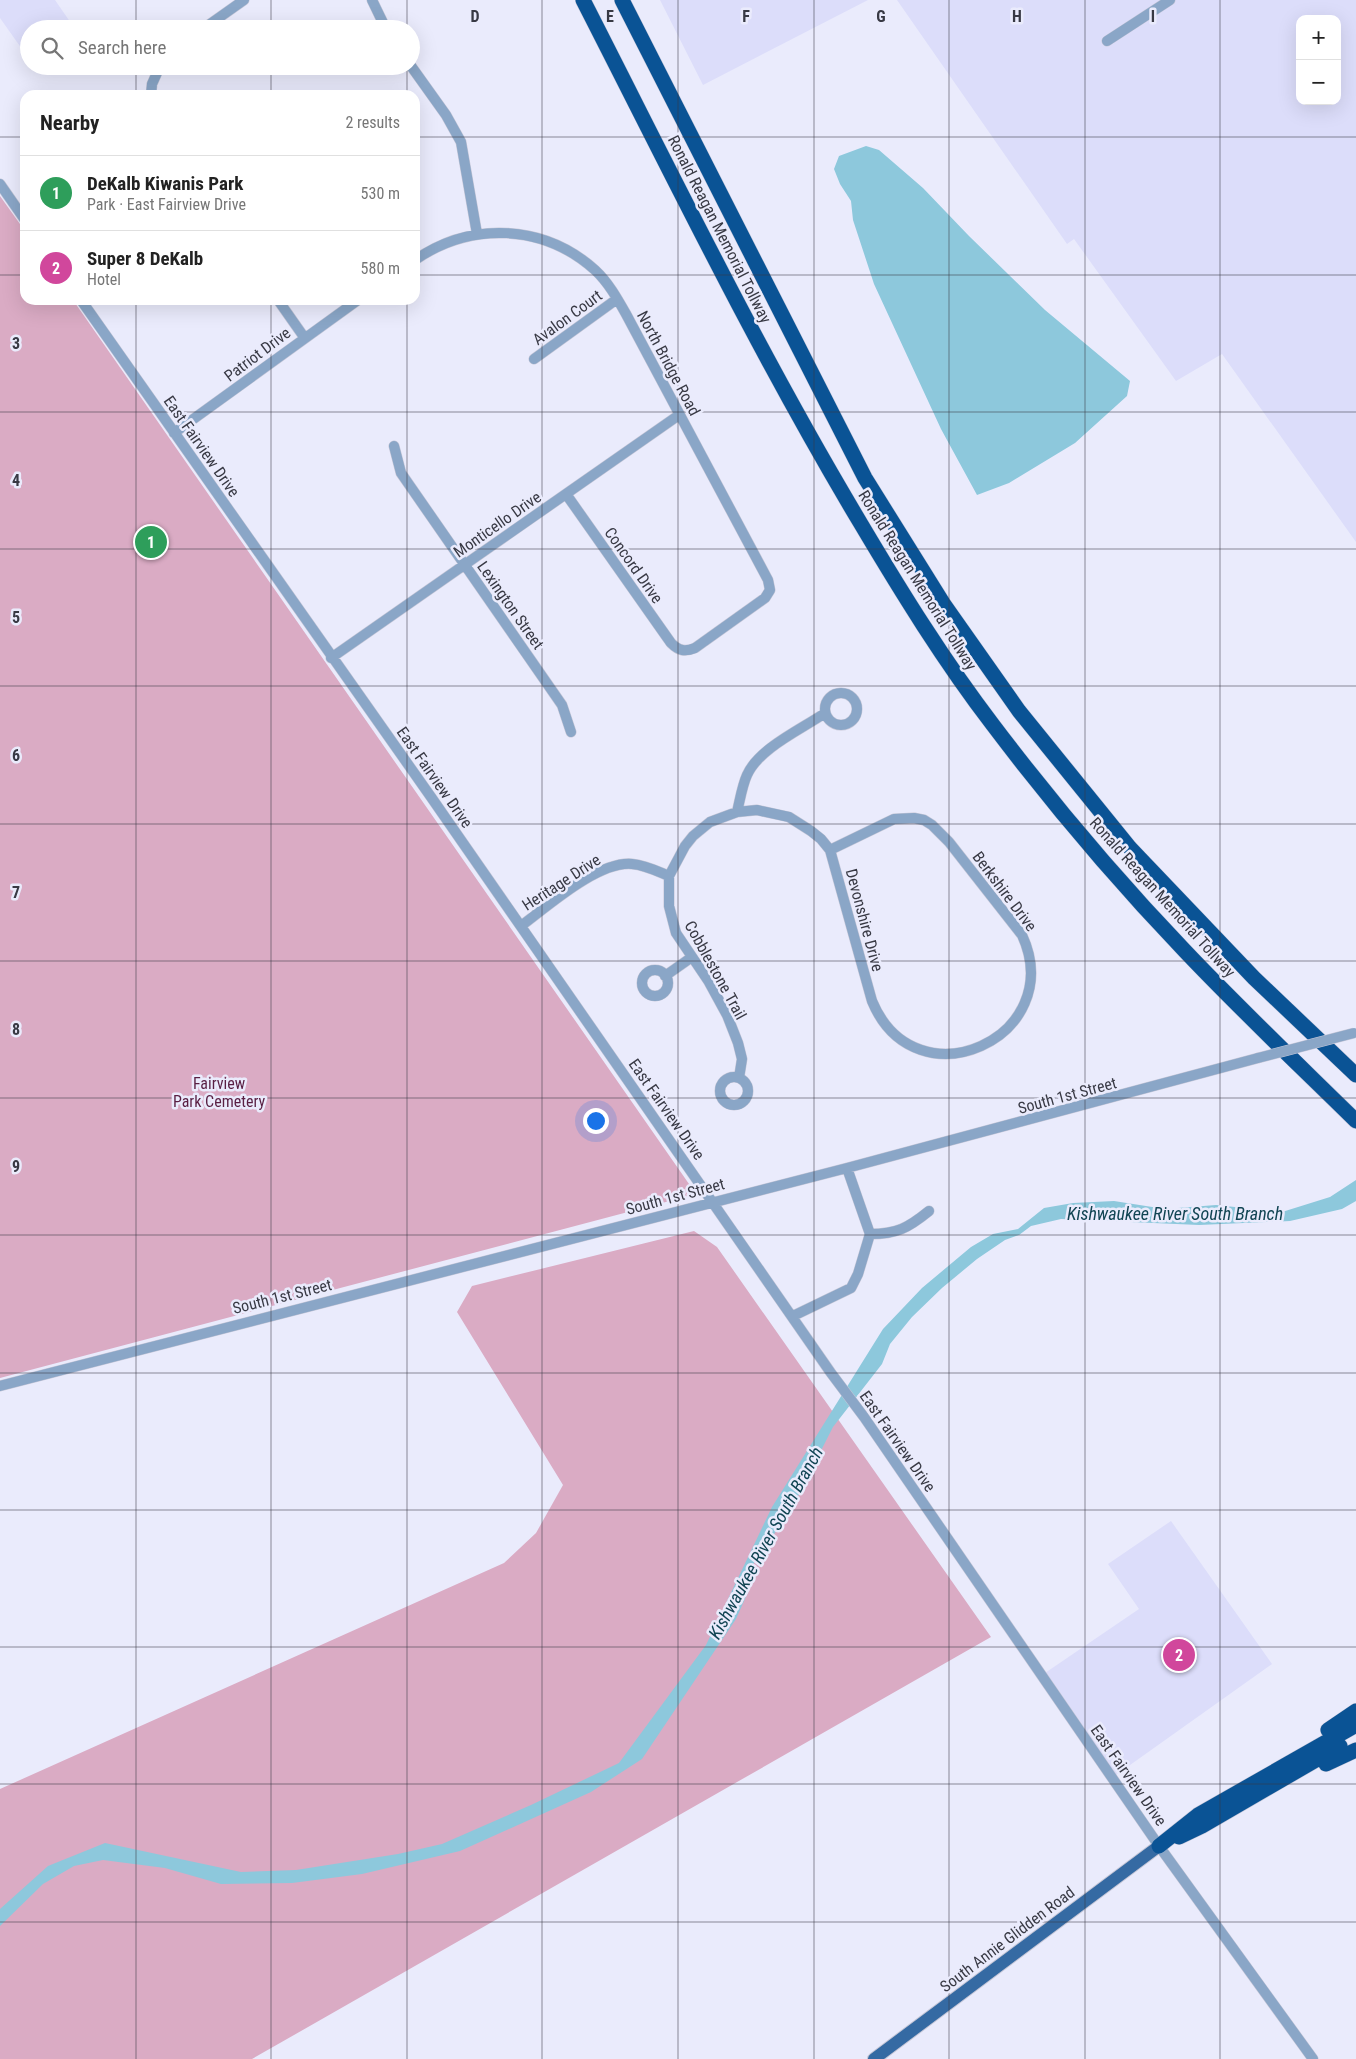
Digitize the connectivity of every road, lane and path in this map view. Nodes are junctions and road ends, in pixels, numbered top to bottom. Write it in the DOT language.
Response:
graph roads {
  1 [pos="244,0"];
  2 [pos="372,0"];
  3 [pos="582,0"];
  4 [pos="622,0"];
  5 [pos="1170,0"];
  6 [pos="216,20"];
  7 [pos="382,20"];
  8 [pos="1107,41"];
  9 [pos="156,75"];
  10 [pos="417,75"];
  11 [pos="151,90"];
  12 [pos="0,184"];
  13 [pos="20,213"];
  14 [pos="477,234"];
  15 [pos="420,257"];
  16 [pos="617,299"];
  17 [pos="84,305"];
  18 [pos="281,305"];
  19 [pos="351,305"];
  20 [pos="304,338"];
  21 [pos="534,359"];
  22 [pos="679,415"];
  23 [pos="174,433"];
  24 [pos="394,446"];
  25 [pos="566,494"];
  26 [pos="465,565"];
  27 [pos="680,650"];
  28 [pos="331,658"];
  29 [pos="825,713"];
  30 [pos="571,732"];
  31 [pos="737,812"];
  32 [pos="830,850"];
  33 [pos="669,876"];
  34 [pos="521,926"];
  35 [pos="692,958"];
  36 [pos="665,976"];
  37 [pos="1355,1033"];
  38 [pos="952,1053"];
  39 [pos="1356,1075"];
  40 [pos="739,1078"];
  41 [pos="1356,1121"];
  42 [pos="847,1168"];
  43 [pos="712,1202"];
  44 [pos="929,1211"];
  45 [pos="870,1234"];
  46 [pos="793,1316"];
  47 [pos="0,1386"];
  48 [pos="1356,1712"];
  49 [pos="1356,1725"];
  50 [pos="1356,1736"];
  51 [pos="1356,1750"];
  52 [pos="1241,1797"];
  53 [pos="1159,1846"];
  54 [pos="874,2059"];
  55 [pos="1313,2059"];
  1 -- 6 [label="street"];
  2 -- 7 [label="street"];
  3 -- 41 [label="highway, Ronald Reagan Memorial Tollway"];
  4 -- 39 [label="highway, Ronald Reagan Memorial Tollway"];
  5 -- 8 [label="street"];
  9 -- 11 [label="street"];
  10 -- 14 [label="street"];
  12 -- 13 [label="street"];
  14 -- 15 [label="street"];
  14 -- 16 [label="street, North Bridge Road"];
  16 -- 21 [label="street, Avalon Court"];
  16 -- 22 [label="street, North Bridge Road"];
  17 -- 23 [label="street, East Fairview Drive"];
  18 -- 20 [label="street"];
  19 -- 20 [label="street, Patriot Drive"];
  20 -- 23 [label="street, Patriot Drive"];
  22 -- 25 [label="street, Monticello Drive"];
  22 -- 27 [label="street, North Bridge Road"];
  23 -- 28 [label="street, East Fairview Drive"];
  24 -- 26 [label="street, Lexington Street"];
  25 -- 26 [label="street, Monticello Drive"];
  25 -- 27 [label="street, Concord Drive"];
  26 -- 28 [label="street, Monticello Drive"];
  26 -- 30 [label="street, Lexington Street"];
  28 -- 34 [label="street, East Fairview Drive"];
  29 -- 31 [label="street"];
  31 -- 32 [label="street, Devonshire Drive"];
  31 -- 33 [label="street"];
  32 -- 38 [label="street, Devonshire Drive"];
  32 -- 38 [label="street, Berkshire Drive"];
  33 -- 34 [label="street, Heritage Drive"];
  33 -- 35 [label="street, Cobblestone Trail"];
  34 -- 43 [label="street, East Fairview Drive"];
  35 -- 36 [label="street"];
  35 -- 40 [label="street, Cobblestone Trail"];
  37 -- 42 [label="street, South 1st Street, bridge"];
  42 -- 43 [label="street, South 1st Street"];
  42 -- 45 [label="street"];
  43 -- 46 [label="street, East Fairview Drive"];
  43 -- 47 [label="street, South 1st Street"];
  44 -- 45 [label="street"];
  45 -- 46 [label="street"];
  46 -- 53 [label="street, East Fairview Drive"];
  48 -- 52 [label="highway"];
  49 -- 52 [label="highway"];
  50 -- 52 [label="highway"];
  51 -- 52 [label="highway"];
  52 -- 53 [label="highway"];
  53 -- 54 [label="main road, South Annie Glidden Road"];
  53 -- 55 [label="street, East Fairview Drive"];
}
